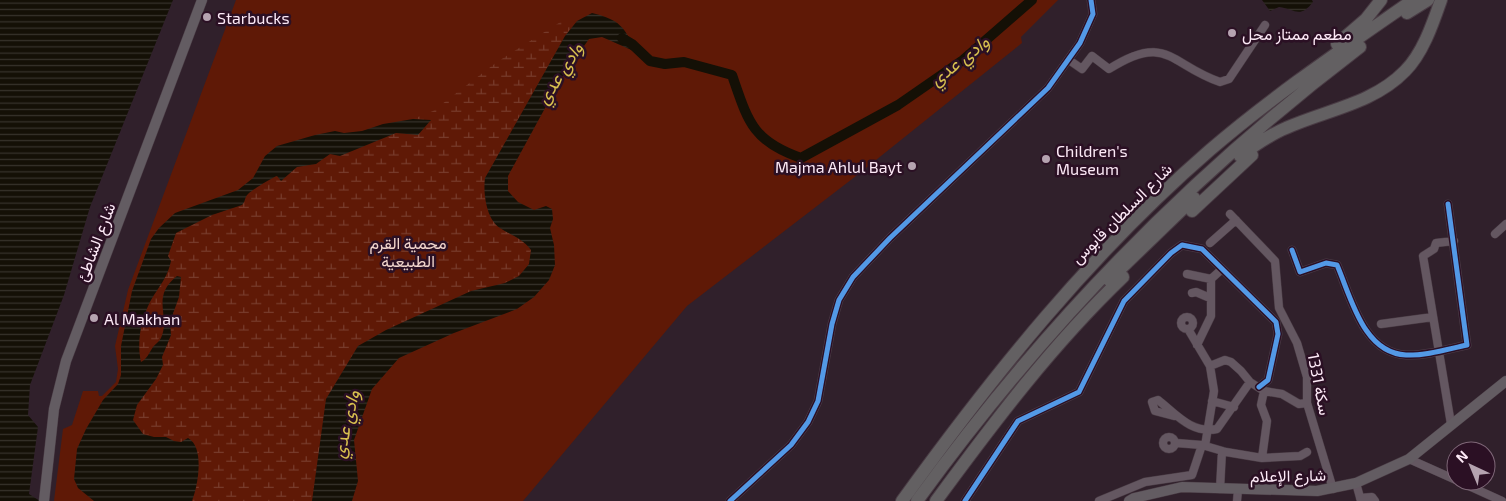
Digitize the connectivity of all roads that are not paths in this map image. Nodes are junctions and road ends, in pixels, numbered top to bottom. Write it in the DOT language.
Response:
graph roads {
  1 [pos="202,0"];
  2 [pos="1092,0"];
  3 [pos="1381,0"];
  4 [pos="1413,0"];
  5 [pos="1428,0"];
  6 [pos="1439,6"];
  7 [pos="1265,26"];
  8 [pos="1069,60"];
  9 [pos="1276,95"];
  10 [pos="1317,116"];
  11 [pos="1448,204"];
  12 [pos="1506,224"];
  13 [pos="1495,234"];
  14 [pos="1454,241"];
  15 [pos="1210,244"];
  16 [pos="1292,250"];
  17 [pos="1222,269"];
  18 [pos="1187,274"];
  19 [pos="1211,280"];
  20 [pos="1192,293"];
  21 [pos="1210,298"];
  22 [pos="1433,317"];
  23 [pos="1381,324"];
  24 [pos="1188,330"];
  25 [pos="1197,345"];
  26 [pos="1439,351"];
  27 [pos="1210,366"];
  28 [pos="1018,371"];
  29 [pos="1506,381"];
  30 [pos="1250,382"];
  31 [pos="1261,389"];
  32 [pos="1212,401"];
  33 [pos="1307,403"];
  34 [pos="1234,407"];
  35 [pos="1174,416"];
  36 [pos="1451,424"];
  37 [pos="1207,431"];
  38 [pos="1176,443"];
  39 [pos="1203,445"];
  40 [pos="1222,451"];
  41 [pos="1308,452"];
  42 [pos="1262,458"];
  43 [pos="1409,458"];
  44 [pos="942,466"];
  45 [pos="1446,475"];
  46 [pos="1356,483"];
  47 [pos="1220,489"];
  48 [pos="1333,489"];
  49 [pos="1481,491"];
  50 [pos="1237,496"];
  51 [pos="1360,500"];
  52 [pos="44,501"];
  53 [pos="730,501"];
  54 [pos="902,501"];
  55 [pos="917,501"];
  56 [pos="926,501"];
  57 [pos="936,501"];
  58 [pos="965,501"];
  59 [pos="1099,501"];
  60 [pos="1129,501"];
  61 [pos="1375,501"];
  62 [pos="1502,501"];
  1 -- 52 [label="main road, شارع الشاطئ"];
  2 -- 8 [label="street"];
  3 -- 9 [label="highway"];
  4 -- 9 [label="highway, شارع السلطان قابوس"];
  5 -- 28 [label="highway, شارع السلطان قابوس"];
  6 -- 10 [label="highway"];
  7 -- 8 [label="street"];
  8 -- 53 [label="street"];
  9 -- 54 [label="highway, شارع السلطان قابوس"];
  10 -- 28 [label="highway"];
  10 -- 57 [label="highway"];
  11 -- 14 [label="street"];
  12 -- 13 [label="street"];
  14 -- 22 [label="street"];
  14 -- 26 [label="street"];
  15 -- 33 [label="street, سكة 1331"];
  16 -- 26 [label="street"];
  17 -- 19 [label="street"];
  17 -- 31 [label="street"];
  17 -- 58 [label="street"];
  18 -- 19 [label="street"];
  19 -- 21 [label="street"];
  20 -- 21 [label="street"];
  21 -- 25 [label="street"];
  22 -- 23 [label="street"];
  22 -- 26 [label="street"];
  24 -- 25 [label="street"];
  25 -- 27 [label="street"];
  26 -- 36 [label="street"];
  27 -- 30 [label="street"];
  27 -- 32 [label="street"];
  28 -- 44 [label="highway, شارع السلطان قابوس"];
  29 -- 36 [label="main road, شارع الإعلام"];
  30 -- 31 [label="street"];
  30 -- 34 [label="street"];
  31 -- 33 [label="street"];
  31 -- 42 [label="street"];
  32 -- 34 [label="street"];
  32 -- 37 [label="street"];
  33 -- 48 [label="street, سكة 1331"];
  34 -- 37 [label="street"];
  35 -- 37 [label="street"];
  36 -- 43 [label="main road, شارع الإعلام"];
  37 -- 39 [label="street"];
  38 -- 39 [label="street"];
  39 -- 40 [label="street"];
  39 -- 59 [label="street"];
  40 -- 42 [label="street"];
  40 -- 47 [label="street"];
  41 -- 42 [label="street"];
  43 -- 45 [label="street"];
  43 -- 46 [label="main road, شارع الإعلام"];
  44 -- 55 [label="highway, شارع السلطان قابوس"];
  44 -- 56 [label="highway"];
  46 -- 48 [label="main road, شارع الإعلام"];
  46 -- 51 [label="street"];
  47 -- 50 [label="main road, شارع الإعلام"];
  47 -- 60 [label="main road, شارع الإعلام"];
  48 -- 50 [label="main road, شارع الإعلام"];
  49 -- 62 [label="street"];
  51 -- 61 [label="street"];
}
